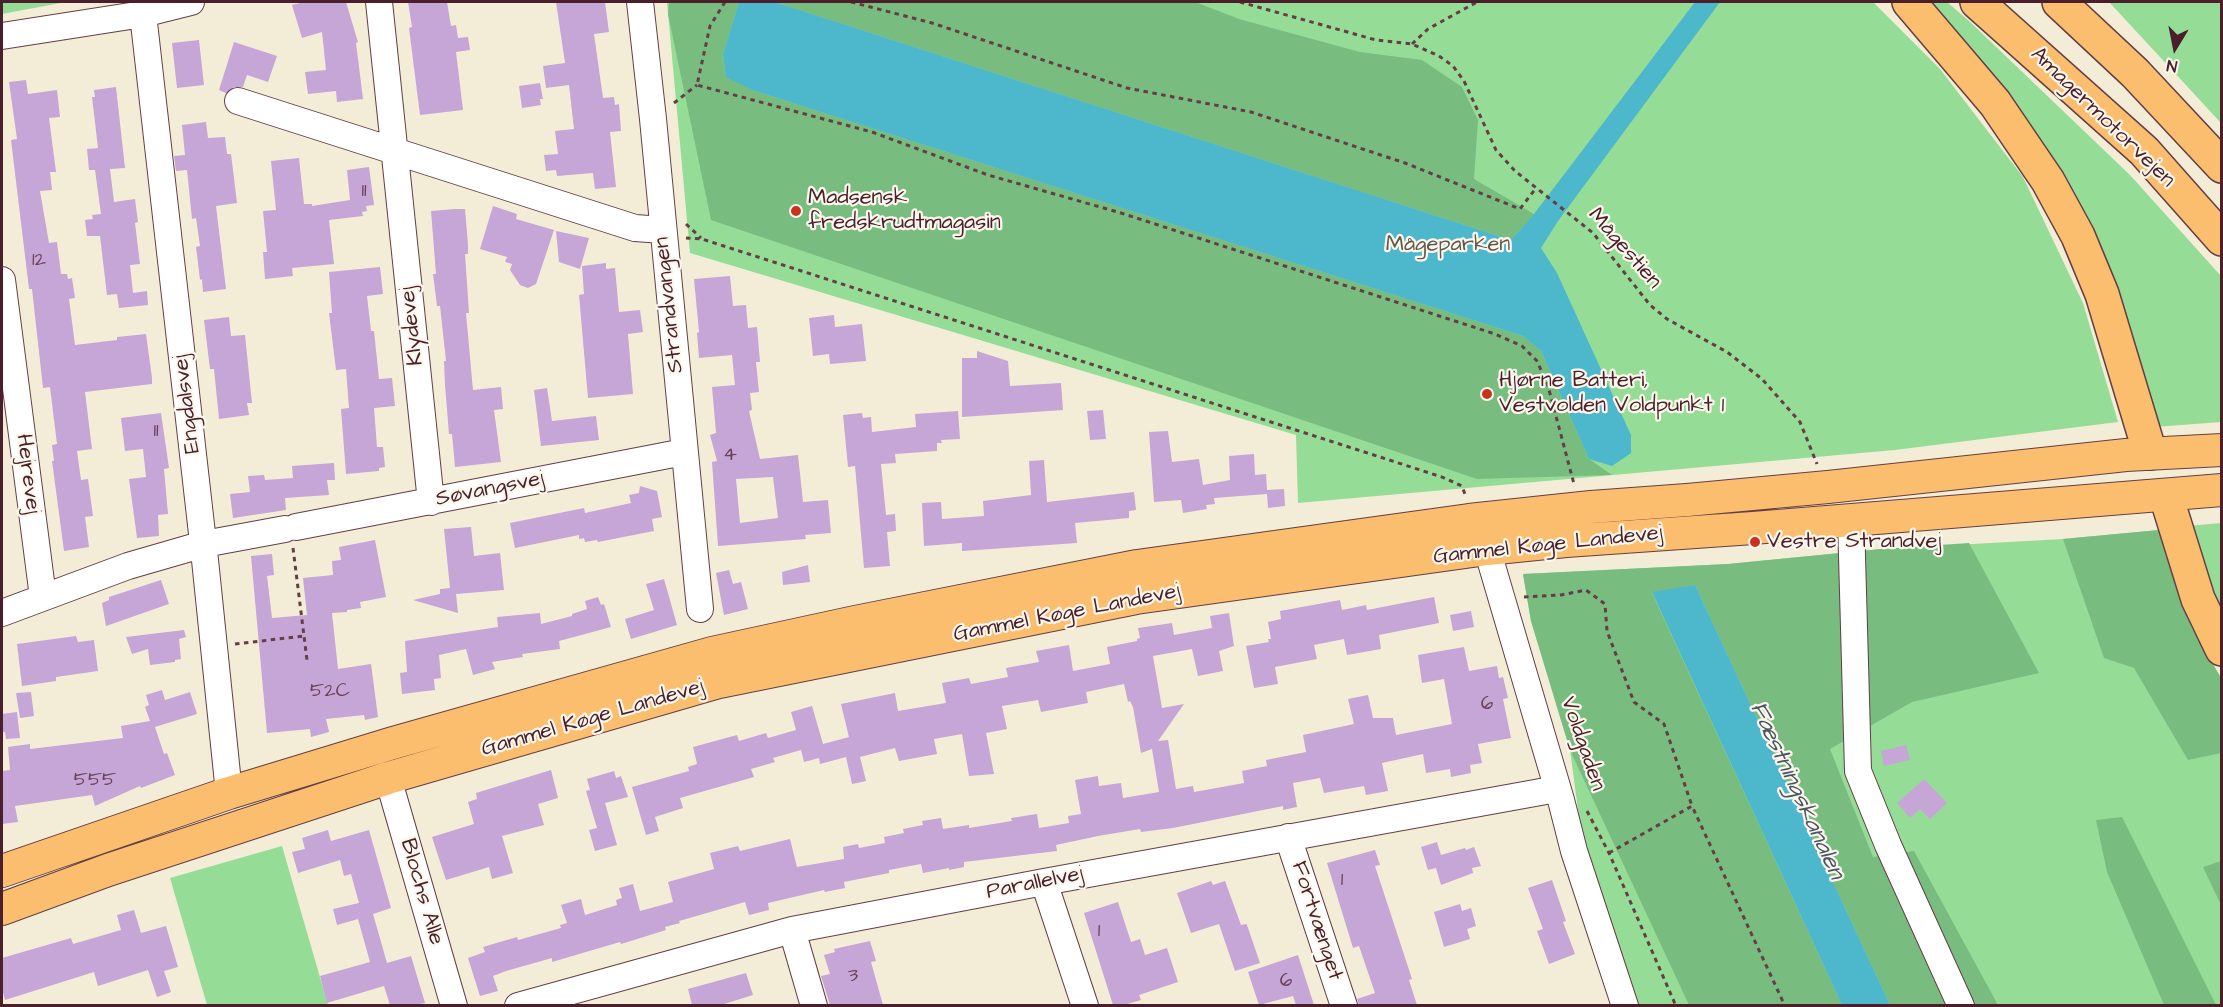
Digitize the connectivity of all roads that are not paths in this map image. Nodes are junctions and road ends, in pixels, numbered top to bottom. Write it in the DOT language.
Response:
graph roads {
  1 [pos="191,2"];
  2 [pos="379,2"];
  3 [pos="640,2"];
  4 [pos="1909,2"];
  5 [pos="1977,2"];
  6 [pos="2060,2"];
  7 [pos="143,14"];
  8 [pos="2,36"];
  9 [pos="238,101"];
  10 [pos="395,150"];
  11 [pos="2222,166"];
  12 [pos="663,233"];
  13 [pos="2222,239"];
  14 [pos="2,280"];
  15 [pos="2222,450"];
  16 [pos="684,452"];
  17 [pos="2150,453"];
  18 [pos="2222,490"];
  19 [pos="2166,496"];
  20 [pos="431,502"];
  21 [pos="1851,520"];
  22 [pos="204,544"];
  23 [pos="1487,549"];
  24 [pos="43,597"];
  25 [pos="700,609"];
  26 [pos="2,614"];
  27 [pos="2222,649"];
  28 [pos="388,778"];
  29 [pos="1557,789"];
  30 [pos="229,793"];
  31 [pos="1288,837"];
  32 [pos="2,871"];
  33 [pos="1044,882"];
  34 [pos="2,909"];
  35 [pos="792,930"];
  36 [pos="571,998"];
  37 [pos="454,1005"];
  38 [pos="519,1005"];
  39 [pos="814,1005"];
  40 [pos="1085,1005"];
  41 [pos="1344,1005"];
  42 [pos="1625,1005"];
  43 [pos="1961,1005"];
  1 -- 7 [label="street"];
  2 -- 10 [label="street, Klydevej"];
  3 -- 12 [label="street, Strandvangen"];
  4 -- 17 [label="highway"];
  5 -- 13 [label="highway, Amagermotorvejen"];
  6 -- 11 [label="highway"];
  7 -- 8 [label="street"];
  7 -- 22 [label="street, Engdalsvej"];
  9 -- 10 [label="street"];
  10 -- 12 [label="street"];
  10 -- 20 [label="street, Klydevej"];
  12 -- 16 [label="street, Strandvangen"];
  14 -- 24 [label="street, Hejrevej"];
  15 -- 17 [label="main road, Gammel Køge Landevej"];
  16 -- 20 [label="street, Søvangsvej"];
  16 -- 25 [label="street, Strandvangen"];
  17 -- 19 [label="main road"];
  17 -- 30 [label="main road, Gammel Køge Landevej"];
  18 -- 19 [label="main road, Gammel Køge Landevej"];
  19 -- 21 [label="main road, Gammel Køge Landevej"];
  19 -- 27 [label="highway"];
  20 -- 22 [label="street, Søvangsvej"];
  21 -- 23 [label="main road, Gammel Køge Landevej"];
  21 -- 43 [label="street"];
  22 -- 24 [label="street, Søvangsvej"];
  22 -- 30 [label="street, Engdalsvej"];
  23 -- 28 [label="main road, Gammel Køge Landevej"];
  23 -- 29 [label="street"];
  24 -- 26 [label="street, Søvangsvej"];
  28 -- 34 [label="main road, Gammel Køge Landevej"];
  28 -- 37 [label="street, Blochs Alle"];
  29 -- 31 [label="street, Parallelvej"];
  29 -- 42 [label="street"];
  30 -- 32 [label="main road, Gammel Køge Landevej"];
  31 -- 33 [label="street, Parallelvej"];
  31 -- 41 [label="street, Fortvænget"];
  33 -- 35 [label="street, Parallelvej"];
  33 -- 40 [label="street"];
  35 -- 36 [label="street, Parallelvej"];
  35 -- 39 [label="street"];
  36 -- 38 [label="street, Parallelvej"];
}
